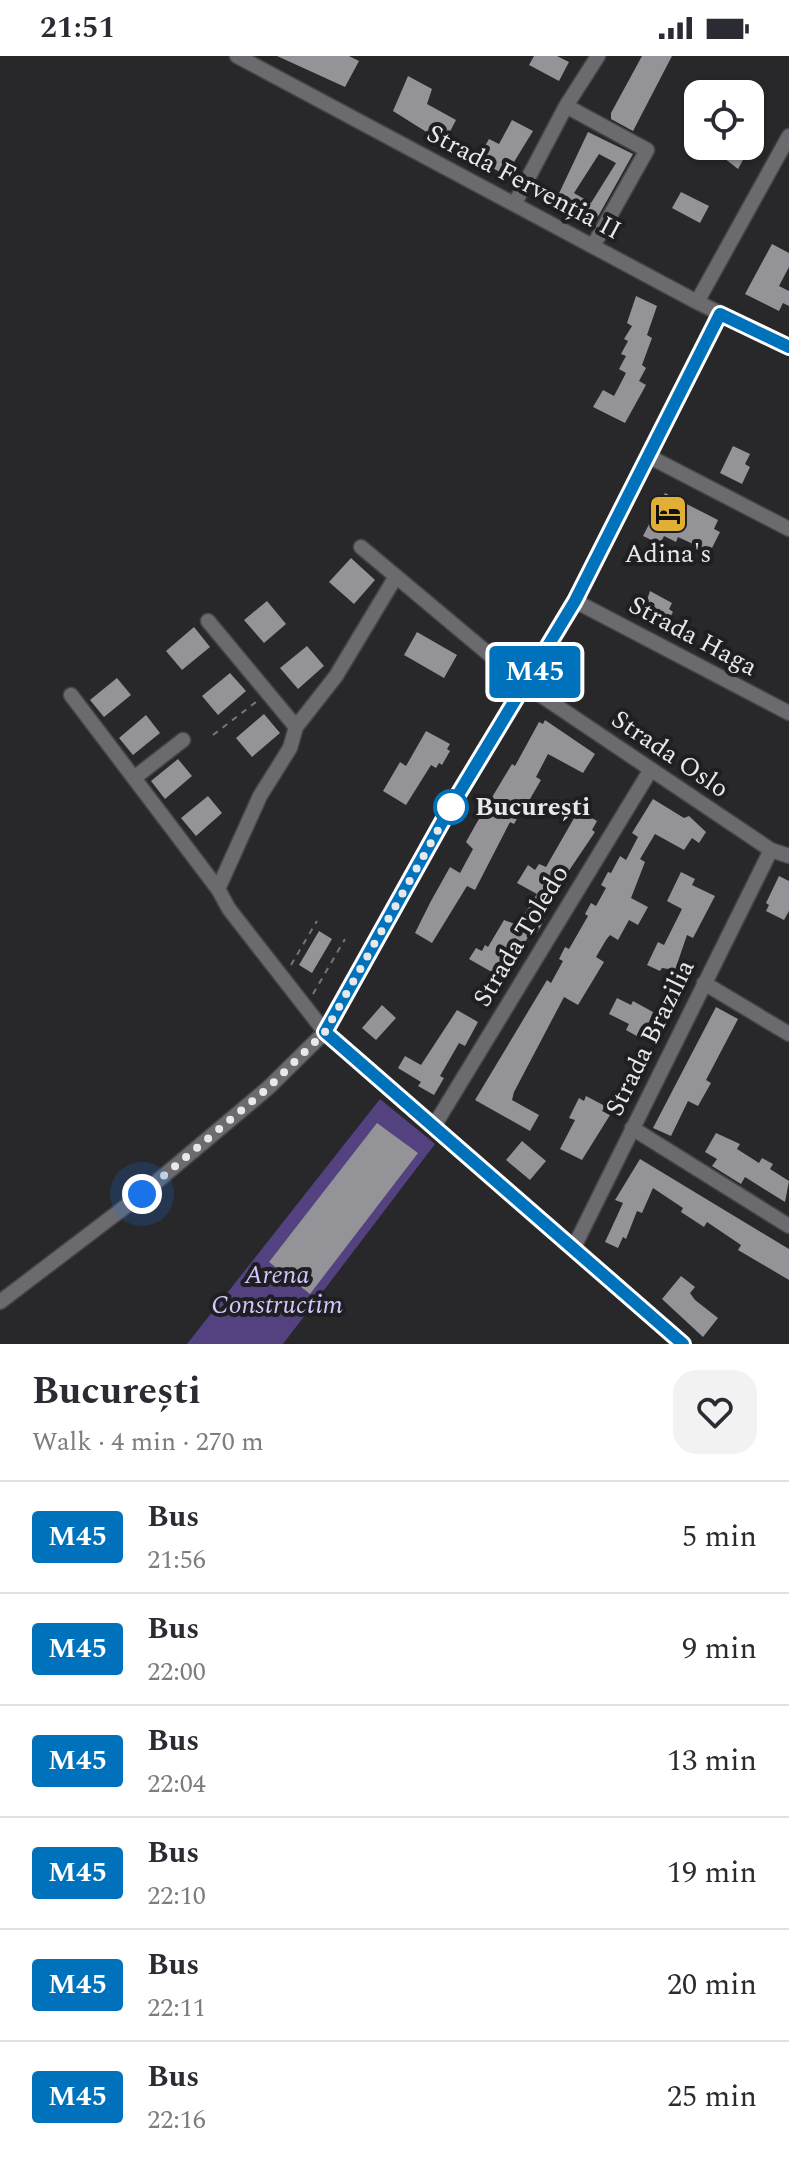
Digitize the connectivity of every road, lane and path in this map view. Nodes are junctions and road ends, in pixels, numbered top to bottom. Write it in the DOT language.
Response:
graph roads {
  1 [pos="237,56"];
  2 [pos="598,56"];
  3 [pos="566,106"];
  4 [pos="789,136"];
  5 [pos="784,156"];
  6 [pos="515,203"];
  7 [pos="593,246"];
  8 [pos="697,302"];
  9 [pos="720,314"];
  10 [pos="789,347"];
  11 [pos="650,457"];
  12 [pos="789,529"];
  13 [pos="361,547"];
  14 [pos="395,578"];
  15 [pos="575,601"];
  16 [pos="208,621"];
  17 [pos="527,686"];
  18 [pos="267,693"];
  19 [pos="71,695"];
  20 [pos="789,713"];
  21 [pos="296,727"];
  22 [pos="213,735"];
  23 [pos="183,740"];
  24 [pos="650,771"];
  25 [pos="134,778"];
  26 [pos="771,850"];
  27 [pos="789,856"];
  28 [pos="218,889"];
  29 [pos="317,921"];
  30 [pos="345,939"];
  31 [pos="291,965"];
  32 [pos="704,983"];
  33 [pos="305,985"];
  34 [pos="325,1032"];
  35 [pos="789,1034"];
  36 [pos="434,1126"];
  37 [pos="632,1128"];
  38 [pos="789,1226"];
  39 [pos="574,1247"];
  40 [pos="0,1302"];
  41 [pos="683,1344"];
  1 -- 6 [label="street, Strada Fervenția II"];
  2 -- 3 [label="street"];
  3 -- 6 [label="street"];
  3 -- 7 [label="street"];
  4 -- 5 [label="street"];
  5 -- 8 [label="street"];
  6 -- 7 [label="street, Strada Fervenția II"];
  7 -- 8 [label="street, Strada Fervenția II"];
  8 -- 9 [label="street, Strada Fervenția II"];
  9 -- 10 [label="street, Strada Fervenția II"];
  9 -- 11 [label="street"];
  11 -- 12 [label="street"];
  11 -- 15 [label="street"];
  13 -- 14 [label="street, Strada Oslo"];
  14 -- 17 [label="street, Strada Oslo"];
  14 -- 21 [label="street"];
  15 -- 17 [label="street"];
  15 -- 20 [label="street, Strada Haga"];
  16 -- 18 [label="street"];
  17 -- 24 [label="street, Strada Oslo"];
  17 -- 34 [label="street"];
  18 -- 21 [label="street"];
  18 -- 22 [label="path"];
  19 -- 25 [label="street"];
  21 -- 28 [label="street"];
  23 -- 25 [label="street"];
  24 -- 26 [label="street, Strada Oslo"];
  24 -- 36 [label="street, Strada Toledo"];
  25 -- 28 [label="street"];
  26 -- 27 [label="street, Strada Oslo"];
  26 -- 32 [label="street, Strada Brazilia"];
  28 -- 34 [label="street"];
  29 -- 31 [label="path"];
  30 -- 33 [label="path"];
  32 -- 35 [label="street"];
  32 -- 37 [label="street, Strada Brazilia"];
  34 -- 36 [label="street"];
  34 -- 40 [label="street"];
  36 -- 39 [label="street"];
  37 -- 38 [label="street"];
  37 -- 39 [label="street, Strada Brazilia"];
  39 -- 41 [label="street"];
}
